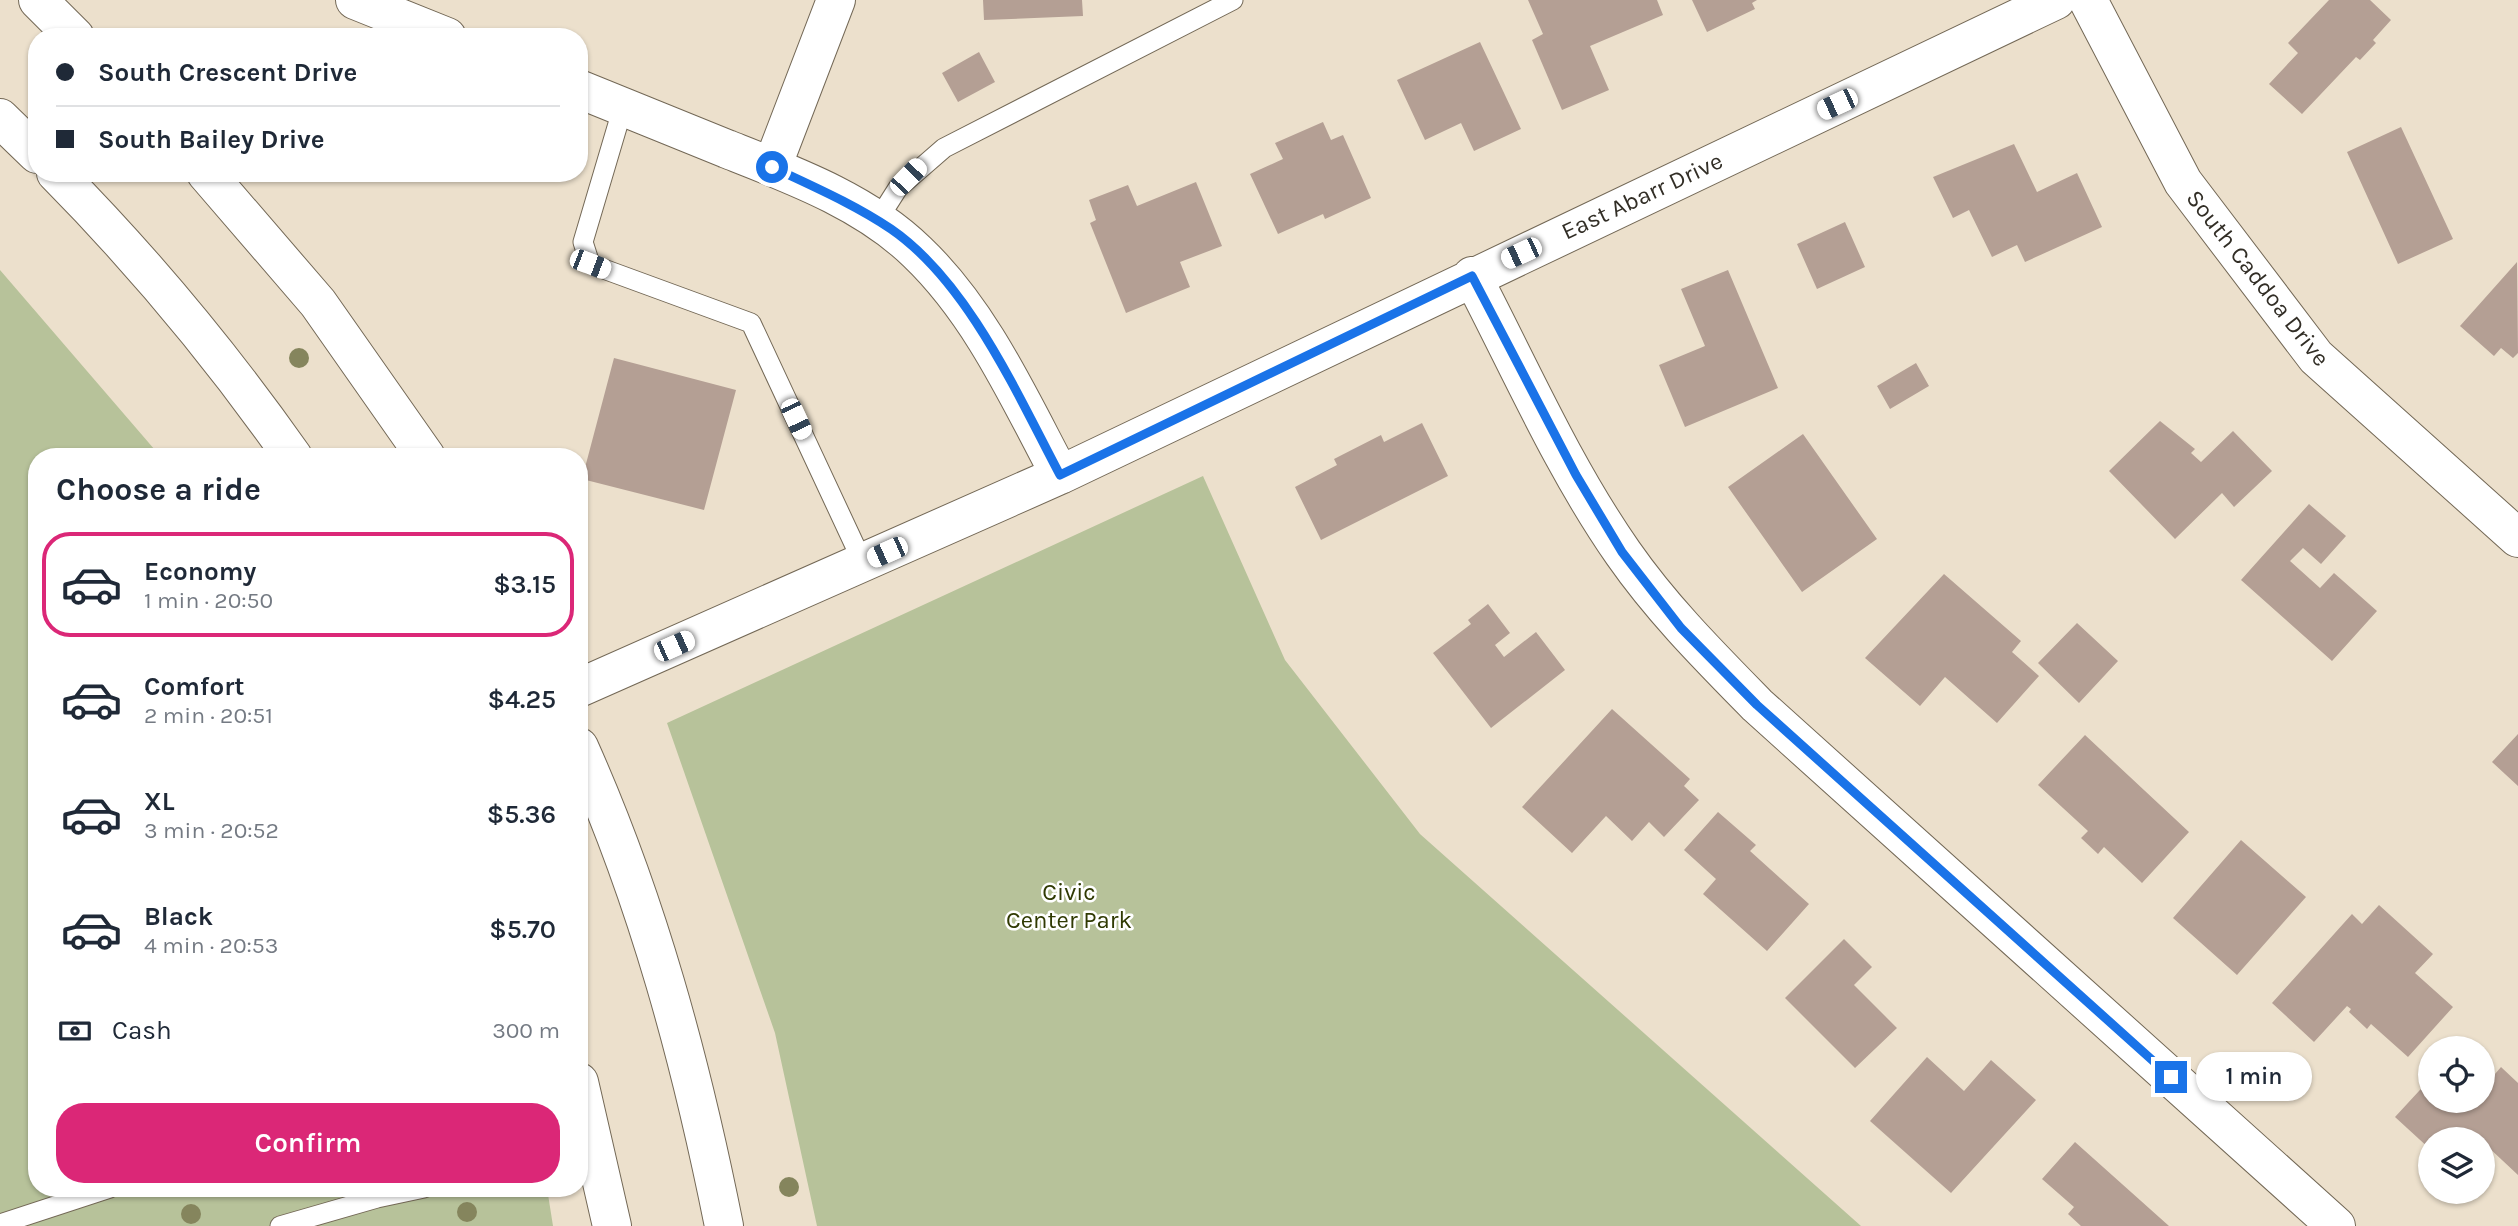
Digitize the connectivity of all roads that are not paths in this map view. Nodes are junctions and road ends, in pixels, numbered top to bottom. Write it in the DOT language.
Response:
graph roads {
  1 [pos="38,0"];
  2 [pos="355,0"];
  3 [pos="836,0"];
  4 [pos="1234,0"];
  5 [pos="2056,0"];
  6 [pos="2088,0"];
  7 [pos="66,28"];
  8 [pos="425,28"];
  9 [pos="588,93"];
  10 [pos="623,107"];
  11 [pos="0,118"];
  12 [pos="28,145"];
  13 [pos="772,167"];
  14 [pos="64,182"];
  15 [pos="214,182"];
  16 [pos="877,221"];
  17 [pos="1472,276"];
  18 [pos="287,448"];
  19 [pos="420,448"];
  20 [pos="1060,475"];
  21 [pos="2518,538"];
  22 [pos="863,563"];
  23 [pos="588,684"];
  24 [pos="588,768"];
  25 [pos="588,1154"];
  26 [pos="80,1197"];
  27 [pos="382,1197"];
  28 [pos="0,1224"];
  29 [pos="280,1226"];
  30 [pos="612,1226"];
  31 [pos="724,1226"];
  32 [pos="2336,1226"];
  1 -- 7 [label="street"];
  2 -- 8 [label="street"];
  3 -- 13 [label="street"];
  4 -- 16 [label="lane"];
  5 -- 17 [label="street, East Abarr Drive"];
  6 -- 21 [label="street, South Caddoa Drive"];
  9 -- 10 [label="street"];
  10 -- 13 [label="street"];
  10 -- 22 [label="lane"];
  11 -- 12 [label="street"];
  13 -- 16 [label="street"];
  14 -- 18 [label="street"];
  15 -- 19 [label="street"];
  16 -- 20 [label="street"];
  17 -- 20 [label="street, East Abarr Drive"];
  17 -- 32 [label="street"];
  20 -- 22 [label="street, East Abarr Drive"];
  22 -- 23 [label="street, East Abarr Drive"];
  24 -- 31 [label="street"];
  25 -- 30 [label="street"];
  26 -- 28 [label="lane"];
  27 -- 29 [label="lane"];
}
